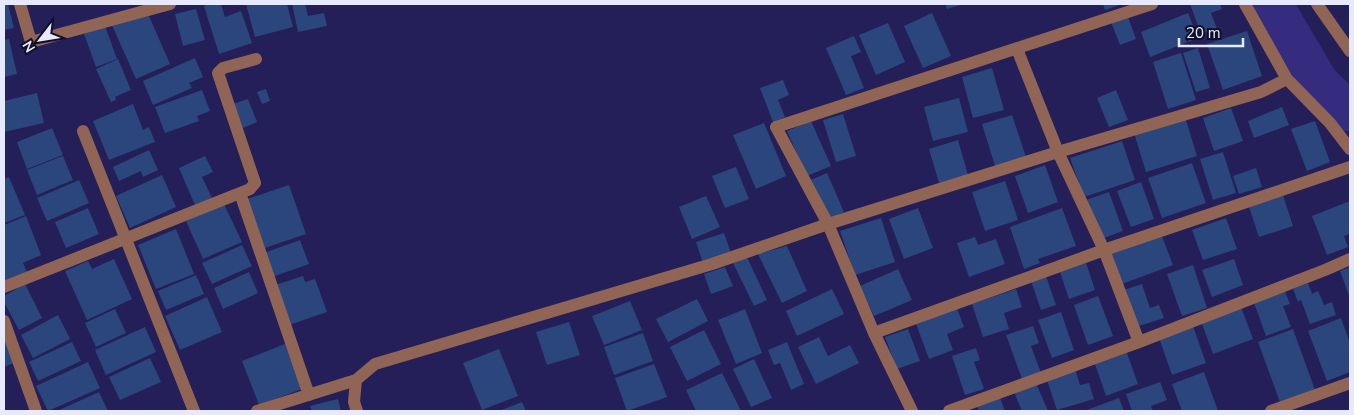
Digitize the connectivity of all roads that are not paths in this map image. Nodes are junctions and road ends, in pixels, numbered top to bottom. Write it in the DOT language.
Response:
graph roads {
  1 [pos="20,4"];
  2 [pos="170,4"];
  3 [pos="1152,4"];
  4 [pos="1245,4"];
  5 [pos="1317,4"];
  6 [pos="1017,49"];
  7 [pos="1350,51"];
  8 [pos="256,59"];
  9 [pos="1288,79"];
  10 [pos="83,131"];
  11 [pos="1350,149"];
  12 [pos="1058,152"];
  13 [pos="1350,167"];
  14 [pos="240,193"];
  15 [pos="828,224"];
  16 [pos="126,237"];
  17 [pos="1104,250"];
  18 [pos="1350,259"];
  19 [pos="4,287"];
  20 [pos="4,321"];
  21 [pos="874,333"];
  22 [pos="1139,342"];
  23 [pos="356,380"];
  24 [pos="1350,383"];
  25 [pos="309,395"];
  26 [pos="36,411"];
  27 [pos="194,411"];
  28 [pos="257,411"];
  29 [pos="356,411"];
  30 [pos="912,411"];
  31 [pos="949,411"];
  32 [pos="1271,411"];
  1 -- 2 [label="street"];
  3 -- 6 [label="street"];
  4 -- 9 [label="street"];
  5 -- 7 [label="street"];
  6 -- 12 [label="street"];
  6 -- 15 [label="street"];
  8 -- 14 [label="street"];
  9 -- 11 [label="street"];
  9 -- 12 [label="street"];
  10 -- 16 [label="street"];
  12 -- 15 [label="street"];
  12 -- 17 [label="street"];
  13 -- 17 [label="street"];
  14 -- 16 [label="street"];
  14 -- 25 [label="street"];
  15 -- 21 [label="street"];
  15 -- 23 [label="street"];
  16 -- 19 [label="street"];
  16 -- 27 [label="street"];
  17 -- 21 [label="street"];
  17 -- 22 [label="street"];
  18 -- 22 [label="street"];
  20 -- 26 [label="street"];
  21 -- 30 [label="street"];
  22 -- 31 [label="street"];
  23 -- 25 [label="street"];
  23 -- 29 [label="street"];
  24 -- 32 [label="street"];
  25 -- 28 [label="street"];
}
